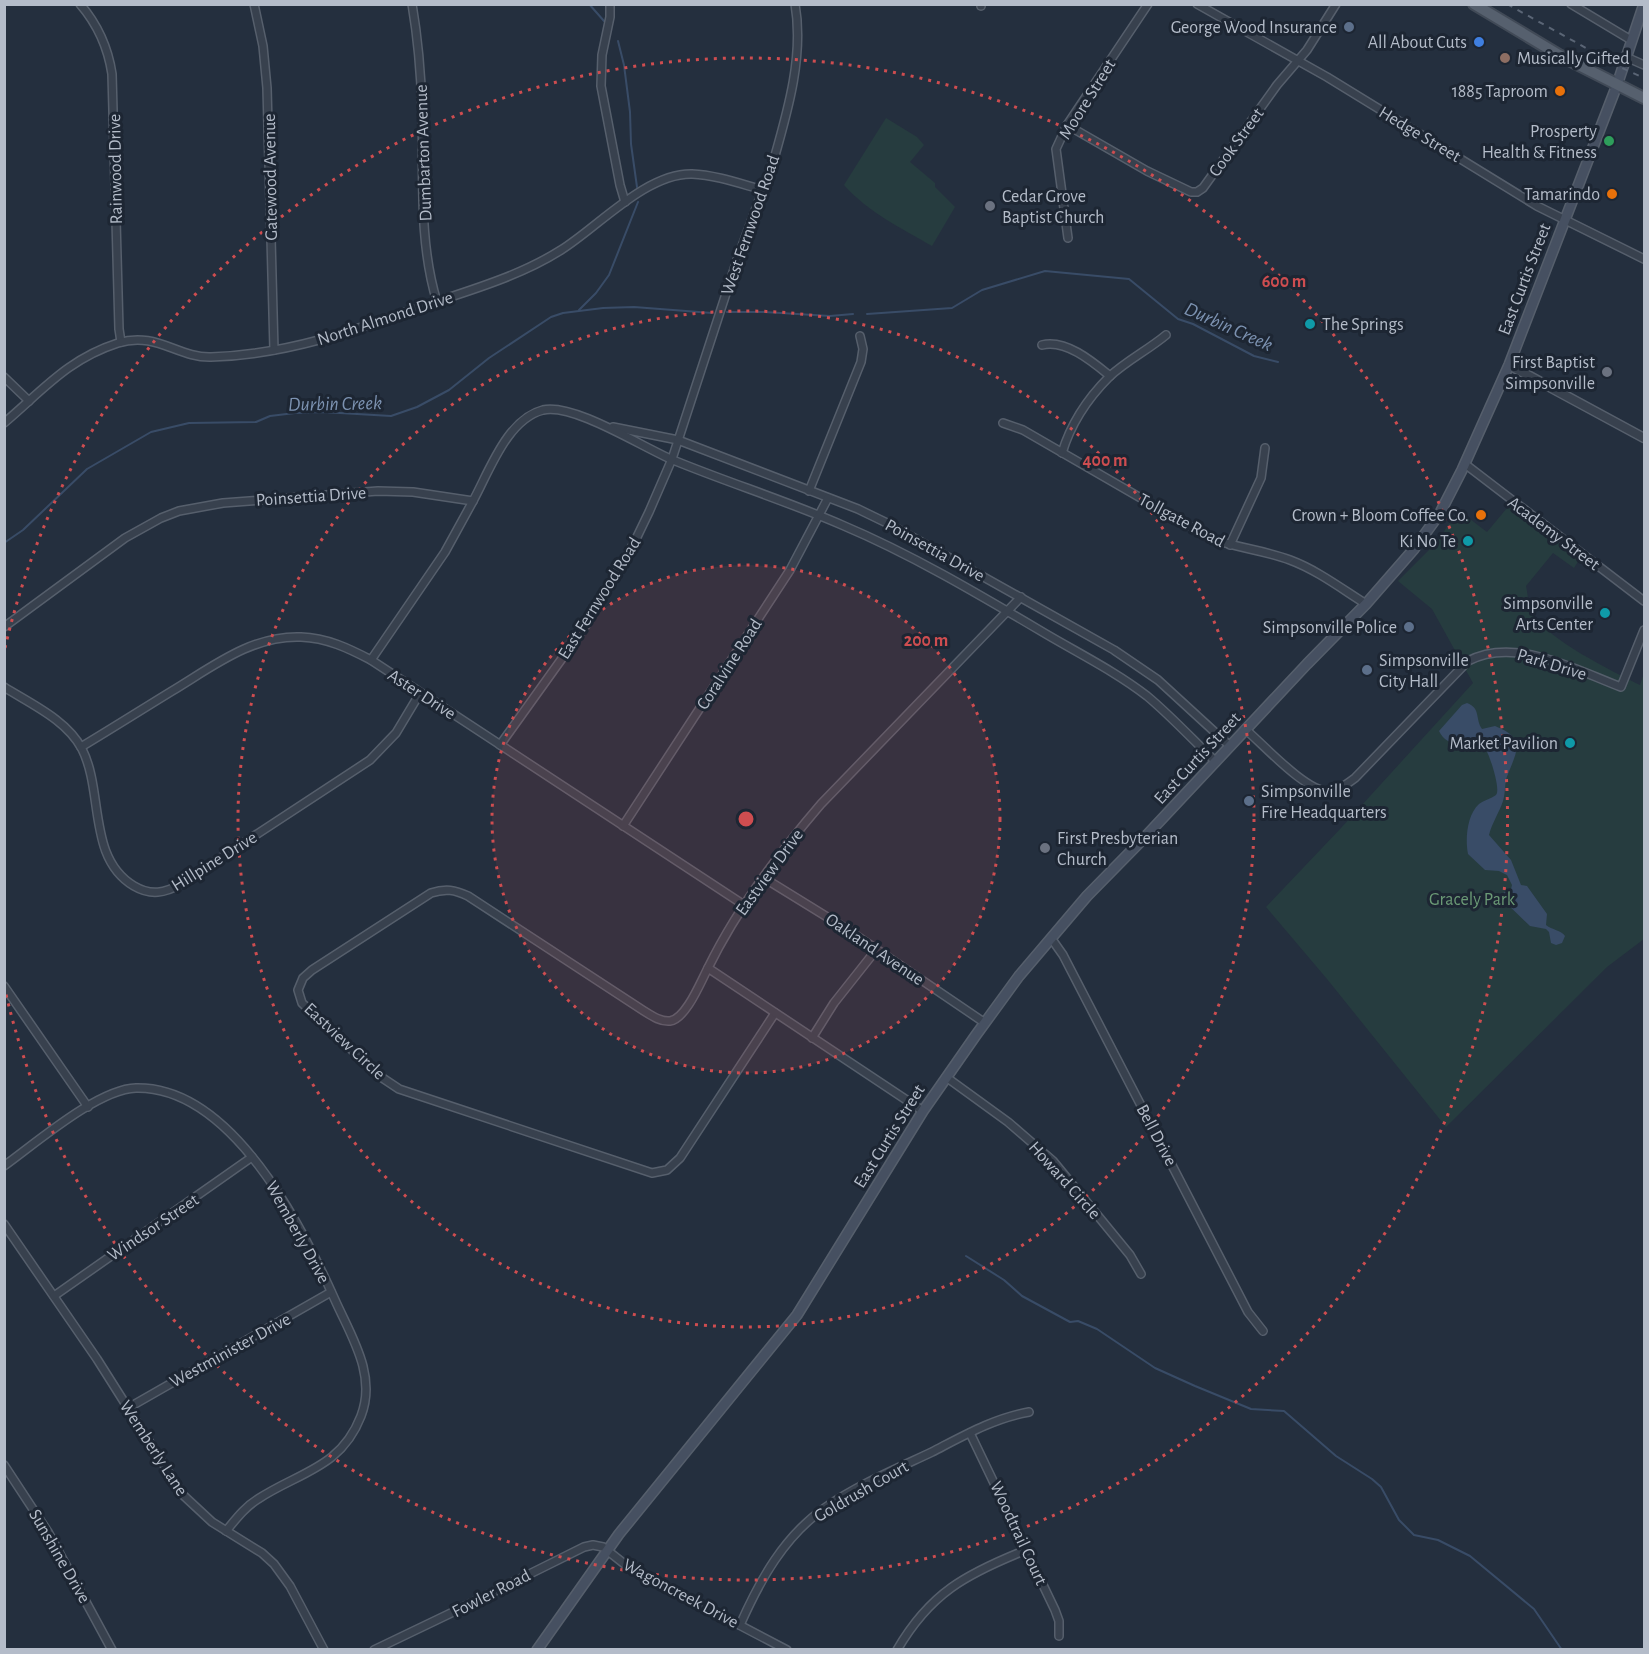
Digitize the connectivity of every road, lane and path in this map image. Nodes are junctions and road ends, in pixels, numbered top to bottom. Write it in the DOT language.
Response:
graph roads {
  1 [pos="80,4"];
  2 [pos="254,4"];
  3 [pos="412,4"];
  4 [pos="610,4"];
  5 [pos="795,4"];
  6 [pos="1148,4"];
  7 [pos="1197,4"];
  8 [pos="1336,4"];
  9 [pos="1474,4"];
  10 [pos="1571,4"];
  11 [pos="1644,4"];
  12 [pos="1631,40"];
  13 [pos="1626,57"];
  14 [pos="1297,60"];
  15 [pos="1644,65"];
  16 [pos="1617,85"];
  17 [pos="1644,98"];
  18 [pos="1067,125"];
  19 [pos="763,190"];
  20 [pos="625,202"];
  21 [pos="1565,220"];
  22 [pos="1068,238"];
  23 [pos="1644,259"];
  24 [pos="437,302"];
  25 [pos="1166,335"];
  26 [pos="860,336"];
  27 [pos="122,342"];
  28 [pos="1042,345"];
  29 [pos="274,350"];
  30 [pos="1509,365"];
  31 [pos="1110,376"];
  32 [pos="4,377"];
  33 [pos="29,401"];
  34 [pos="4,423"];
  35 [pos="1003,423"];
  36 [pos="602,426"];
  37 [pos="1644,438"];
  38 [pos="678,440"];
  39 [pos="1265,448"];
  40 [pos="1062,453"];
  41 [pos="672,459"];
  42 [pos="1465,464"];
  43 [pos="809,491"];
  44 [pos="828,498"];
  45 [pos="473,501"];
  46 [pos="819,516"];
  47 [pos="1230,545"];
  48 [pos="1021,597"];
  49 [pos="1644,602"];
  50 [pos="1366,604"];
  51 [pos="1007,611"];
  52 [pos="4,627"];
  53 [pos="1644,630"];
  54 [pos="370,660"];
  55 [pos="4,687"];
  56 [pos="420,693"];
  57 [pos="1245,729"];
  58 [pos="500,745"];
  59 [pos="1230,746"];
  60 [pos="81,747"];
  61 [pos="1216,762"];
  62 [pos="623,826"];
  63 [pos="764,878"];
  64 [pos="744,904"];
  65 [pos="1051,938"];
  66 [pos="876,950"];
  67 [pos="708,968"];
  68 [pos="4,986"];
  69 [pos="775,1013"];
  70 [pos="985,1023"];
  71 [pos="812,1038"];
  72 [pos="946,1077"];
  73 [pos="88,1107"];
  74 [pos="924,1111"];
  75 [pos="252,1157"];
  76 [pos="4,1166"];
  77 [pos="4,1224"];
  78 [pos="1141,1274"];
  79 [pos="332,1292"];
  80 [pos="54,1296"];
  81 [pos="1263,1331"];
  82 [pos="128,1408"];
  83 [pos="1029,1412"];
  84 [pos="970,1433"];
  85 [pos="4,1465"];
  86 [pos="226,1531"];
  87 [pos="608,1550"];
  88 [pos="1026,1550"];
  89 [pos="740,1625"];
  90 [pos="1059,1636"];
  91 [pos="112,1650"];
  92 [pos="324,1650"];
  93 [pos="374,1650"];
  94 [pos="537,1650"];
  95 [pos="787,1650"];
  96 [pos="897,1650"];
  1 -- 27 [label="street, Rainwood Drive"];
  2 -- 29 [label="street, Gatewood Avenue"];
  3 -- 24 [label="street, Dumbarton Avenue"];
  4 -- 20 [label="street"];
  5 -- 19 [label="street, West Fernwood Road"];
  6 -- 18 [label="street, Moore Street"];
  7 -- 14 [label="street, Hedge Street"];
  8 -- 14 [label="street"];
  9 -- 16 [label="main road"];
  10 -- 12 [label="street"];
  11 -- 12 [label="main road, East Curtis Street"];
  12 -- 13 [label="main road, East Curtis Street"];
  13 -- 15 [label="street"];
  13 -- 16 [label="main road, East Curtis Street"];
  14 -- 18 [label="street, Cook Street"];
  14 -- 21 [label="street, Hedge Street"];
  16 -- 17 [label="main road"];
  16 -- 21 [label="main road, East Curtis Street"];
  18 -- 22 [label="street, Moore Street"];
  19 -- 20 [label="street, North Almond Drive"];
  19 -- 38 [label="street, West Fernwood Road"];
  20 -- 24 [label="street, North Almond Drive"];
  21 -- 23 [label="street, Hedge Street"];
  21 -- 30 [label="main road, East Curtis Street"];
  24 -- 29 [label="street, North Almond Drive"];
  25 -- 31 [label="street"];
  26 -- 43 [label="street"];
  27 -- 29 [label="street, North Almond Drive"];
  27 -- 33 [label="street, North Almond Drive"];
  28 -- 31 [label="street"];
  30 -- 37 [label="street"];
  30 -- 42 [label="main road, East Curtis Street"];
  31 -- 40 [label="street"];
  32 -- 33 [label="street"];
  33 -- 34 [label="street, North Almond Drive"];
  35 -- 40 [label="street, Tollgate Road"];
  36 -- 38 [label="street, Poinsettia Drive"];
  36 -- 41 [label="street, Poinsettia Drive"];
  36 -- 45 [label="street, Poinsettia Drive"];
  38 -- 41 [label="street, East Fernwood Road"];
  38 -- 43 [label="street, Poinsettia Drive"];
  39 -- 47 [label="street"];
  40 -- 47 [label="street, Tollgate Road"];
  41 -- 46 [label="street, Poinsettia Drive"];
  41 -- 58 [label="street, East Fernwood Road"];
  42 -- 49 [label="street, Academy Street"];
  42 -- 50 [label="main road, East Curtis Street"];
  43 -- 44 [label="street, Poinsettia Drive"];
  44 -- 46 [label="street, Coralvine Road"];
  44 -- 48 [label="street, Poinsettia Drive"];
  45 -- 52 [label="street, Poinsettia Drive"];
  45 -- 54 [label="street"];
  46 -- 51 [label="street, Poinsettia Drive"];
  46 -- 62 [label="street, Coralvine Road"];
  47 -- 50 [label="street, Tollgate Road"];
  48 -- 51 [label="street, Eastview Drive"];
  48 -- 59 [label="street, Poinsettia Drive"];
  50 -- 57 [label="main road, East Curtis Street"];
  51 -- 61 [label="street, Poinsettia Drive"];
  51 -- 63 [label="street, Eastview Drive"];
  53 -- 57 [label="street, Park Drive"];
  54 -- 56 [label="street, Aster Drive"];
  54 -- 60 [label="street, Aster Drive"];
  55 -- 60 [label="street, Hillpine Drive"];
  56 -- 58 [label="street, Aster Drive"];
  56 -- 60 [label="street, Hillpine Drive"];
  57 -- 59 [label="main road, East Curtis Street"];
  58 -- 62 [label="street, Aster Drive"];
  59 -- 61 [label="main road, East Curtis Street"];
  61 -- 65 [label="main road, East Curtis Street"];
  62 -- 64 [label="street, Aster Drive"];
  63 -- 64 [label="street, Eastview Drive"];
  63 -- 66 [label="street, Oakland Avenue"];
  64 -- 67 [label="street, Eastview Drive"];
  65 -- 70 [label="main road, East Curtis Street"];
  65 -- 81 [label="street, Bell Drive"];
  66 -- 70 [label="street, Oakland Avenue"];
  66 -- 71 [label="street"];
  67 -- 69 [label="street"];
  67 -- 69 [label="street, Eastview Circle"];
  68 -- 73 [label="street"];
  69 -- 71 [label="street"];
  70 -- 72 [label="main road, East Curtis Street"];
  71 -- 74 [label="street"];
  72 -- 74 [label="main road, East Curtis Street"];
  72 -- 78 [label="street, Howard Circle"];
  73 -- 75 [label="street, Wemberly Drive"];
  73 -- 76 [label="street, Wemberly Drive"];
  74 -- 87 [label="main road, East Curtis Street"];
  75 -- 79 [label="street, Wemberly Drive"];
  75 -- 80 [label="street, Windsor Street"];
  77 -- 80 [label="street, Wemberly Lane"];
  79 -- 82 [label="street, Westminister Drive"];
  79 -- 86 [label="street, Wemberly Drive"];
  80 -- 82 [label="street, Wemberly Lane"];
  82 -- 86 [label="street, Wemberly Lane"];
  83 -- 84 [label="street, Goldrush Court"];
  84 -- 88 [label="street, Woodtrail Court"];
  84 -- 89 [label="street, Goldrush Court"];
  85 -- 91 [label="street, Sunshine Drive"];
  86 -- 92 [label="street, Wemberly Lane"];
  87 -- 89 [label="street, Wagoncreek Drive"];
  87 -- 93 [label="street, Fowler Road"];
  87 -- 94 [label="main road, East Curtis Street"];
  88 -- 90 [label="street, Woodtrail Court"];
  88 -- 96 [label="street"];
  89 -- 95 [label="street, Wagoncreek Drive"];
}
